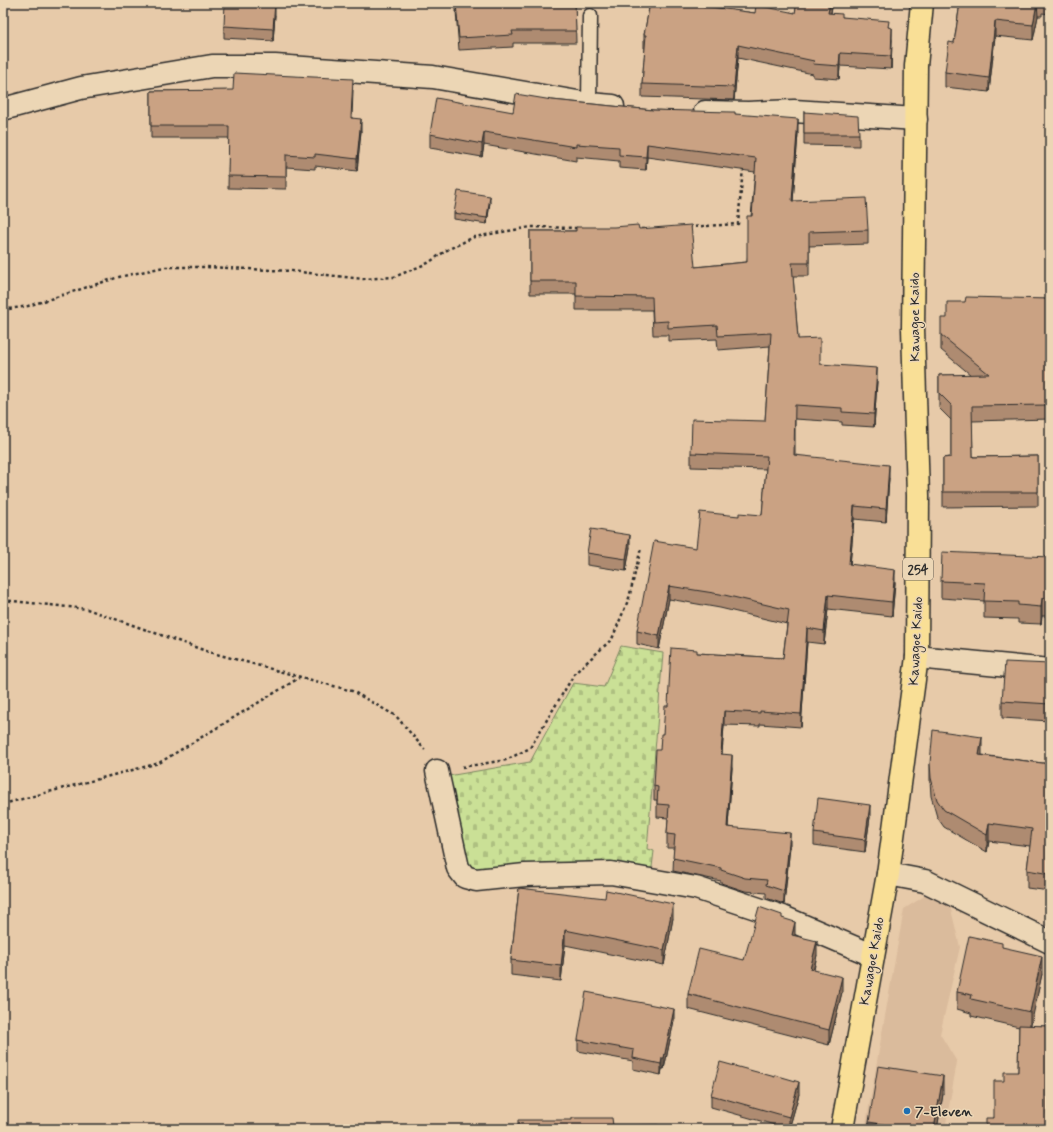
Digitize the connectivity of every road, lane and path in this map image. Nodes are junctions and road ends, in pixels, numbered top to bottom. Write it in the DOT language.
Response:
graph roads {
  1 [pos="922,3"];
  2 [pos="590,16"];
  3 [pos="589,104"];
  4 [pos="632,108"];
  5 [pos="3,109"];
  6 [pos="685,112"];
  7 [pos="916,119"];
  8 [pos="743,161"];
  9 [pos="585,228"];
  10 [pos="632,228"];
  11 [pos="685,228"];
  12 [pos="647,229"];
  13 [pos="3,310"];
  14 [pos="641,548"];
  15 [pos="3,600"];
  16 [pos="917,657"];
  17 [pos="1050,670"];
  18 [pos="299,678"];
  19 [pos="437,770"];
  20 [pos="3,804"];
  21 [pos="888,874"];
  22 [pos="1050,942"];
  23 [pos="872,955"];
  24 [pos="842,1129"];
  1 -- 7 [label="highway, Kawagoe Kaido / 254"];
  2 -- 3 [label="lane"];
  3 -- 4 [label="street"];
  3 -- 5 [label="street"];
  6 -- 7 [label="street"];
  7 -- 16 [label="highway, Kawagoe Kaido / 254"];
  8 -- 11 [label="path"];
  9 -- 13 [label="path"];
  10 -- 12 [label="path"];
  14 -- 19 [label="path"];
  15 -- 18 [label="path"];
  16 -- 17 [label="street"];
  16 -- 21 [label="highway, Kawagoe Kaido / 254"];
  18 -- 19 [label="path"];
  18 -- 20 [label="path"];
  19 -- 23 [label="street"];
  21 -- 22 [label="street"];
  21 -- 23 [label="highway, Kawagoe Kaido / 254"];
  23 -- 24 [label="highway, Kawagoe Kaido / 254"];
}
